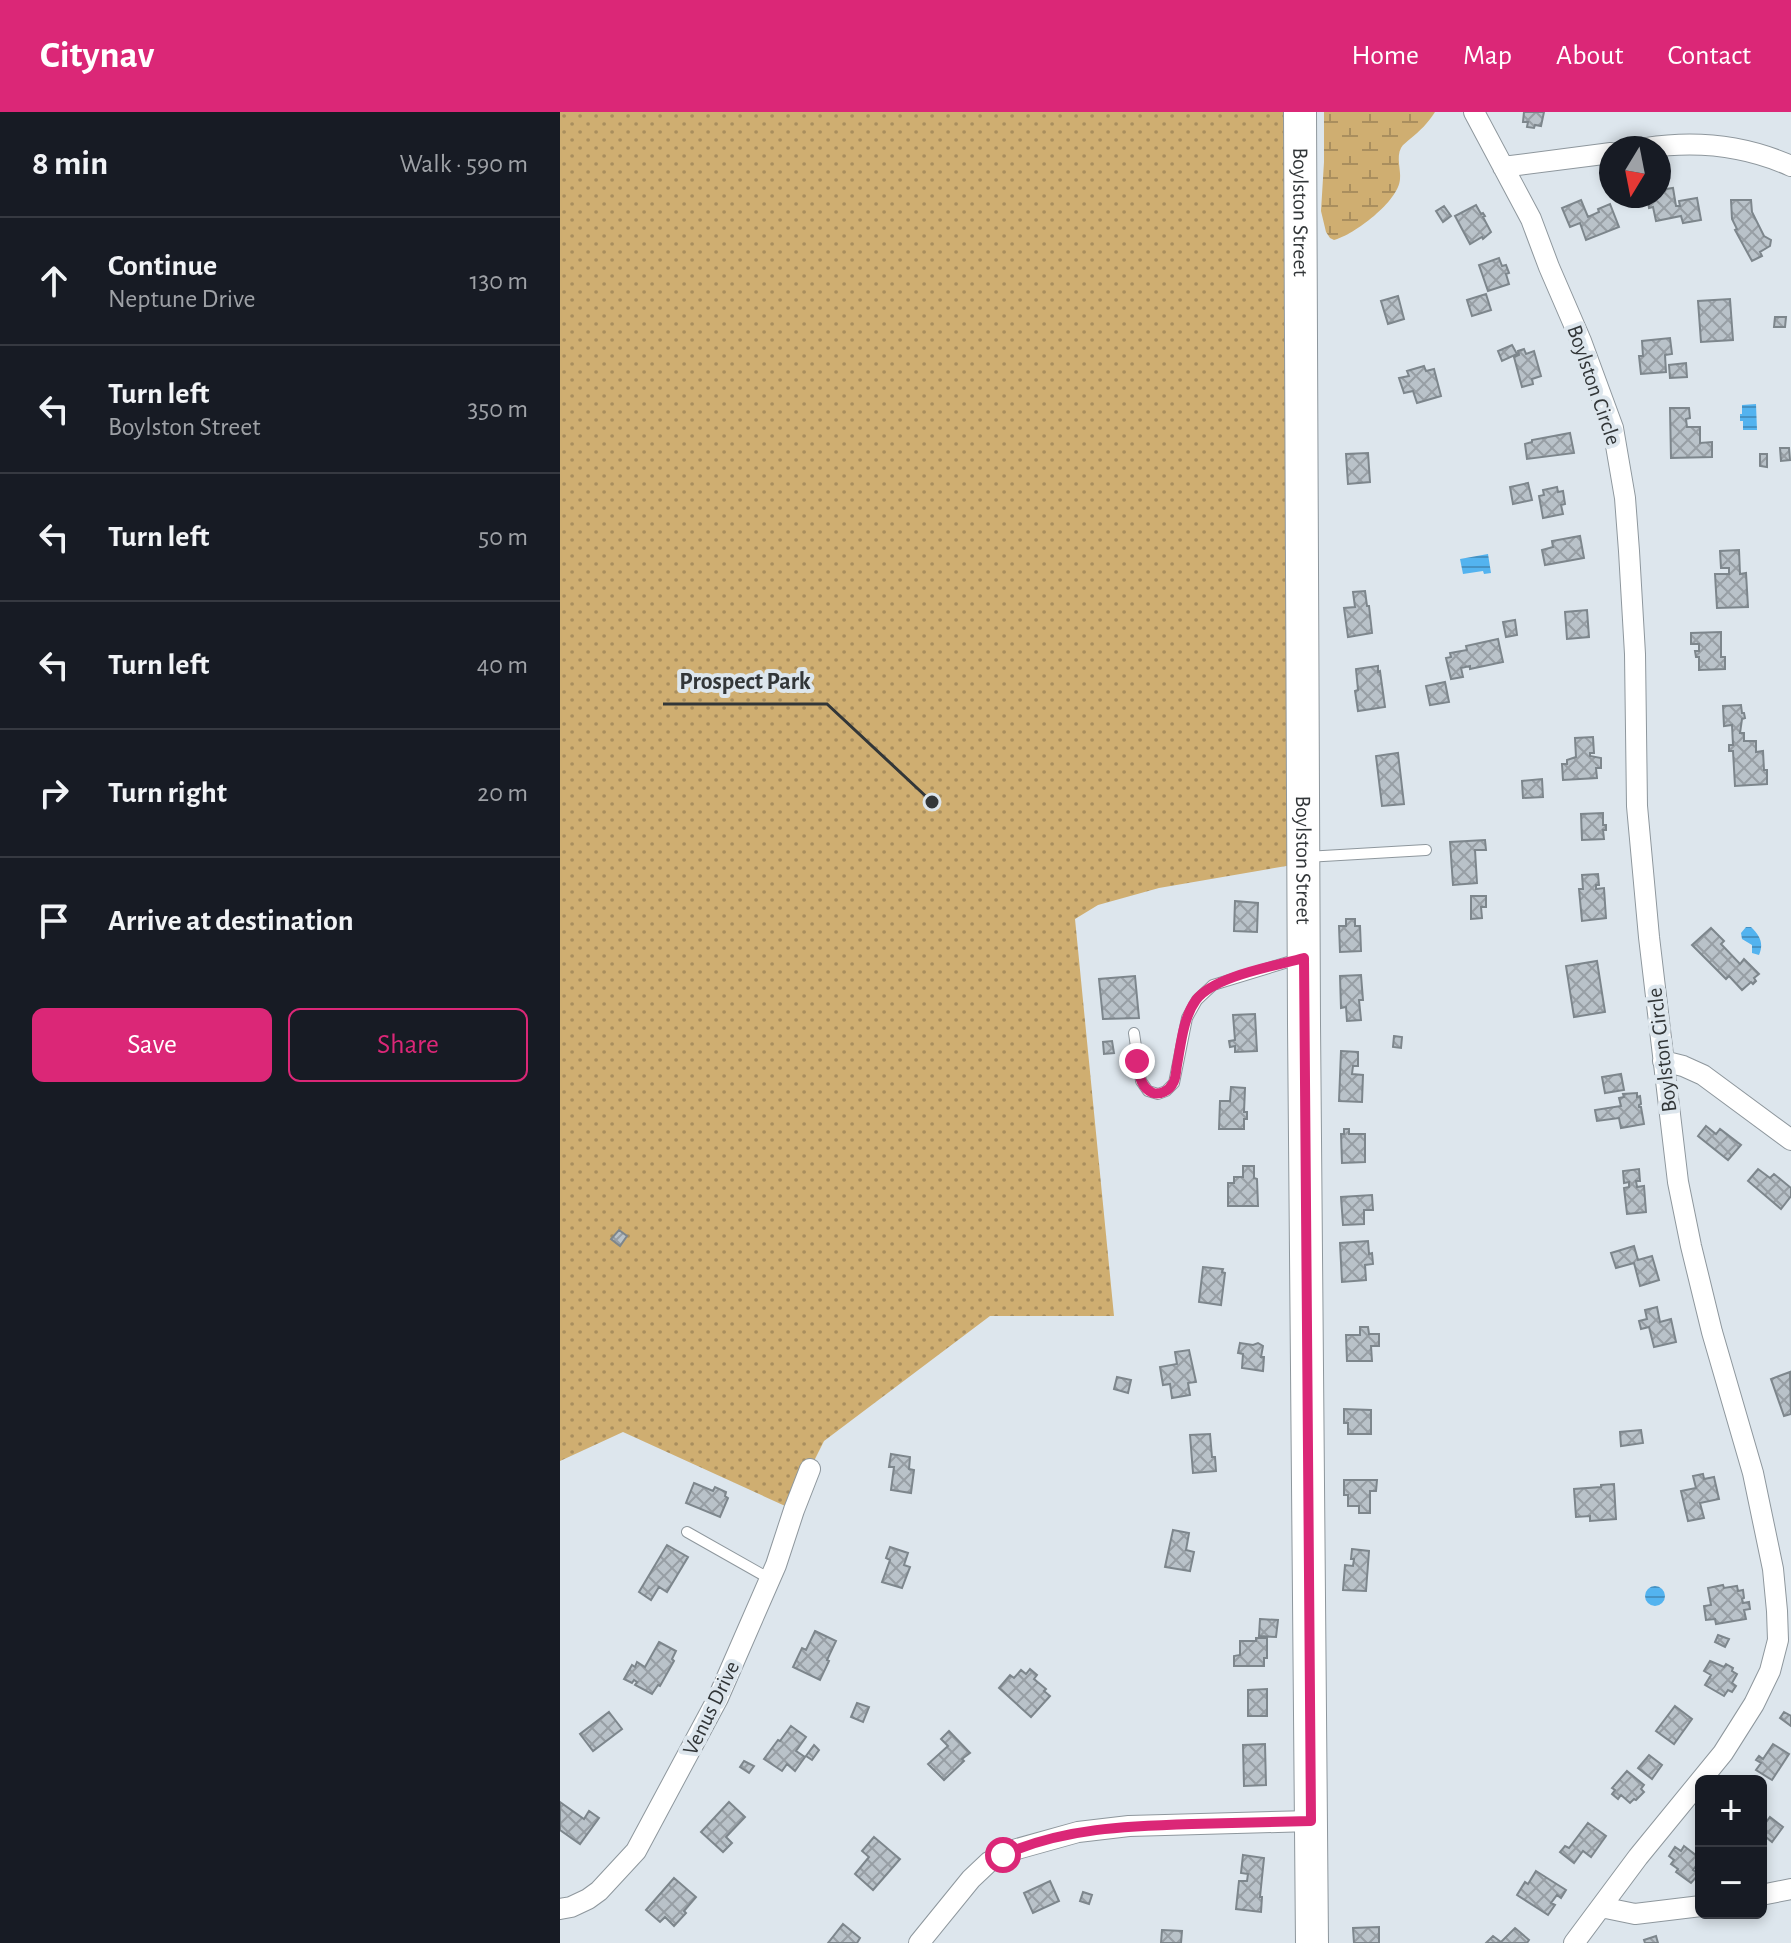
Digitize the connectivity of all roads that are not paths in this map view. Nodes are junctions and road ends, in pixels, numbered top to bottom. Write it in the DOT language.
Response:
graph roads {
  1 [pos="1300,112"];
  2 [pos="1474,112"];
  3 [pos="1671,145"];
  4 [pos="1599,155"];
  5 [pos="1791,166"];
  6 [pos="1503,167"];
  7 [pos="1426,850"];
  8 [pos="1304,857"];
  9 [pos="1304,958"];
  10 [pos="1134,1033"];
  11 [pos="1663,1061"];
  12 [pos="1791,1140"];
  13 [pos="810,1469"];
  14 [pos="687,1532"];
  15 [pos="770,1579"];
  16 [pos="1311,1821"];
  17 [pos="1791,1889"];
  18 [pos="1767,1894"];
  19 [pos="1601,1907"];
  20 [pos="1695,1907"];
  21 [pos="560,1909"];
  22 [pos="919,1943"];
  23 [pos="1312,1943"];
  24 [pos="1574,1943"];
  1 -- 8 [label="main road, Boylston Street"];
  2 -- 6 [label="street, Boylston Circle"];
  3 -- 5 [label="street"];
  4 -- 6 [label="street"];
  6 -- 11 [label="street, Boylston Circle"];
  7 -- 8 [label="lane"];
  8 -- 9 [label="main road, Boylston Street"];
  9 -- 10 [label="lane"];
  9 -- 16 [label="main road, Boylston Street"];
  11 -- 12 [label="street"];
  11 -- 19 [label="street, Boylston Circle"];
  13 -- 15 [label="street, Venus Drive"];
  14 -- 15 [label="lane"];
  15 -- 21 [label="street, Venus Drive"];
  16 -- 22 [label="street"];
  16 -- 23 [label="main road, Boylston Street"];
  17 -- 18 [label="street"];
  19 -- 20 [label="street"];
  19 -- 24 [label="street, Boylston Circle"];
}
